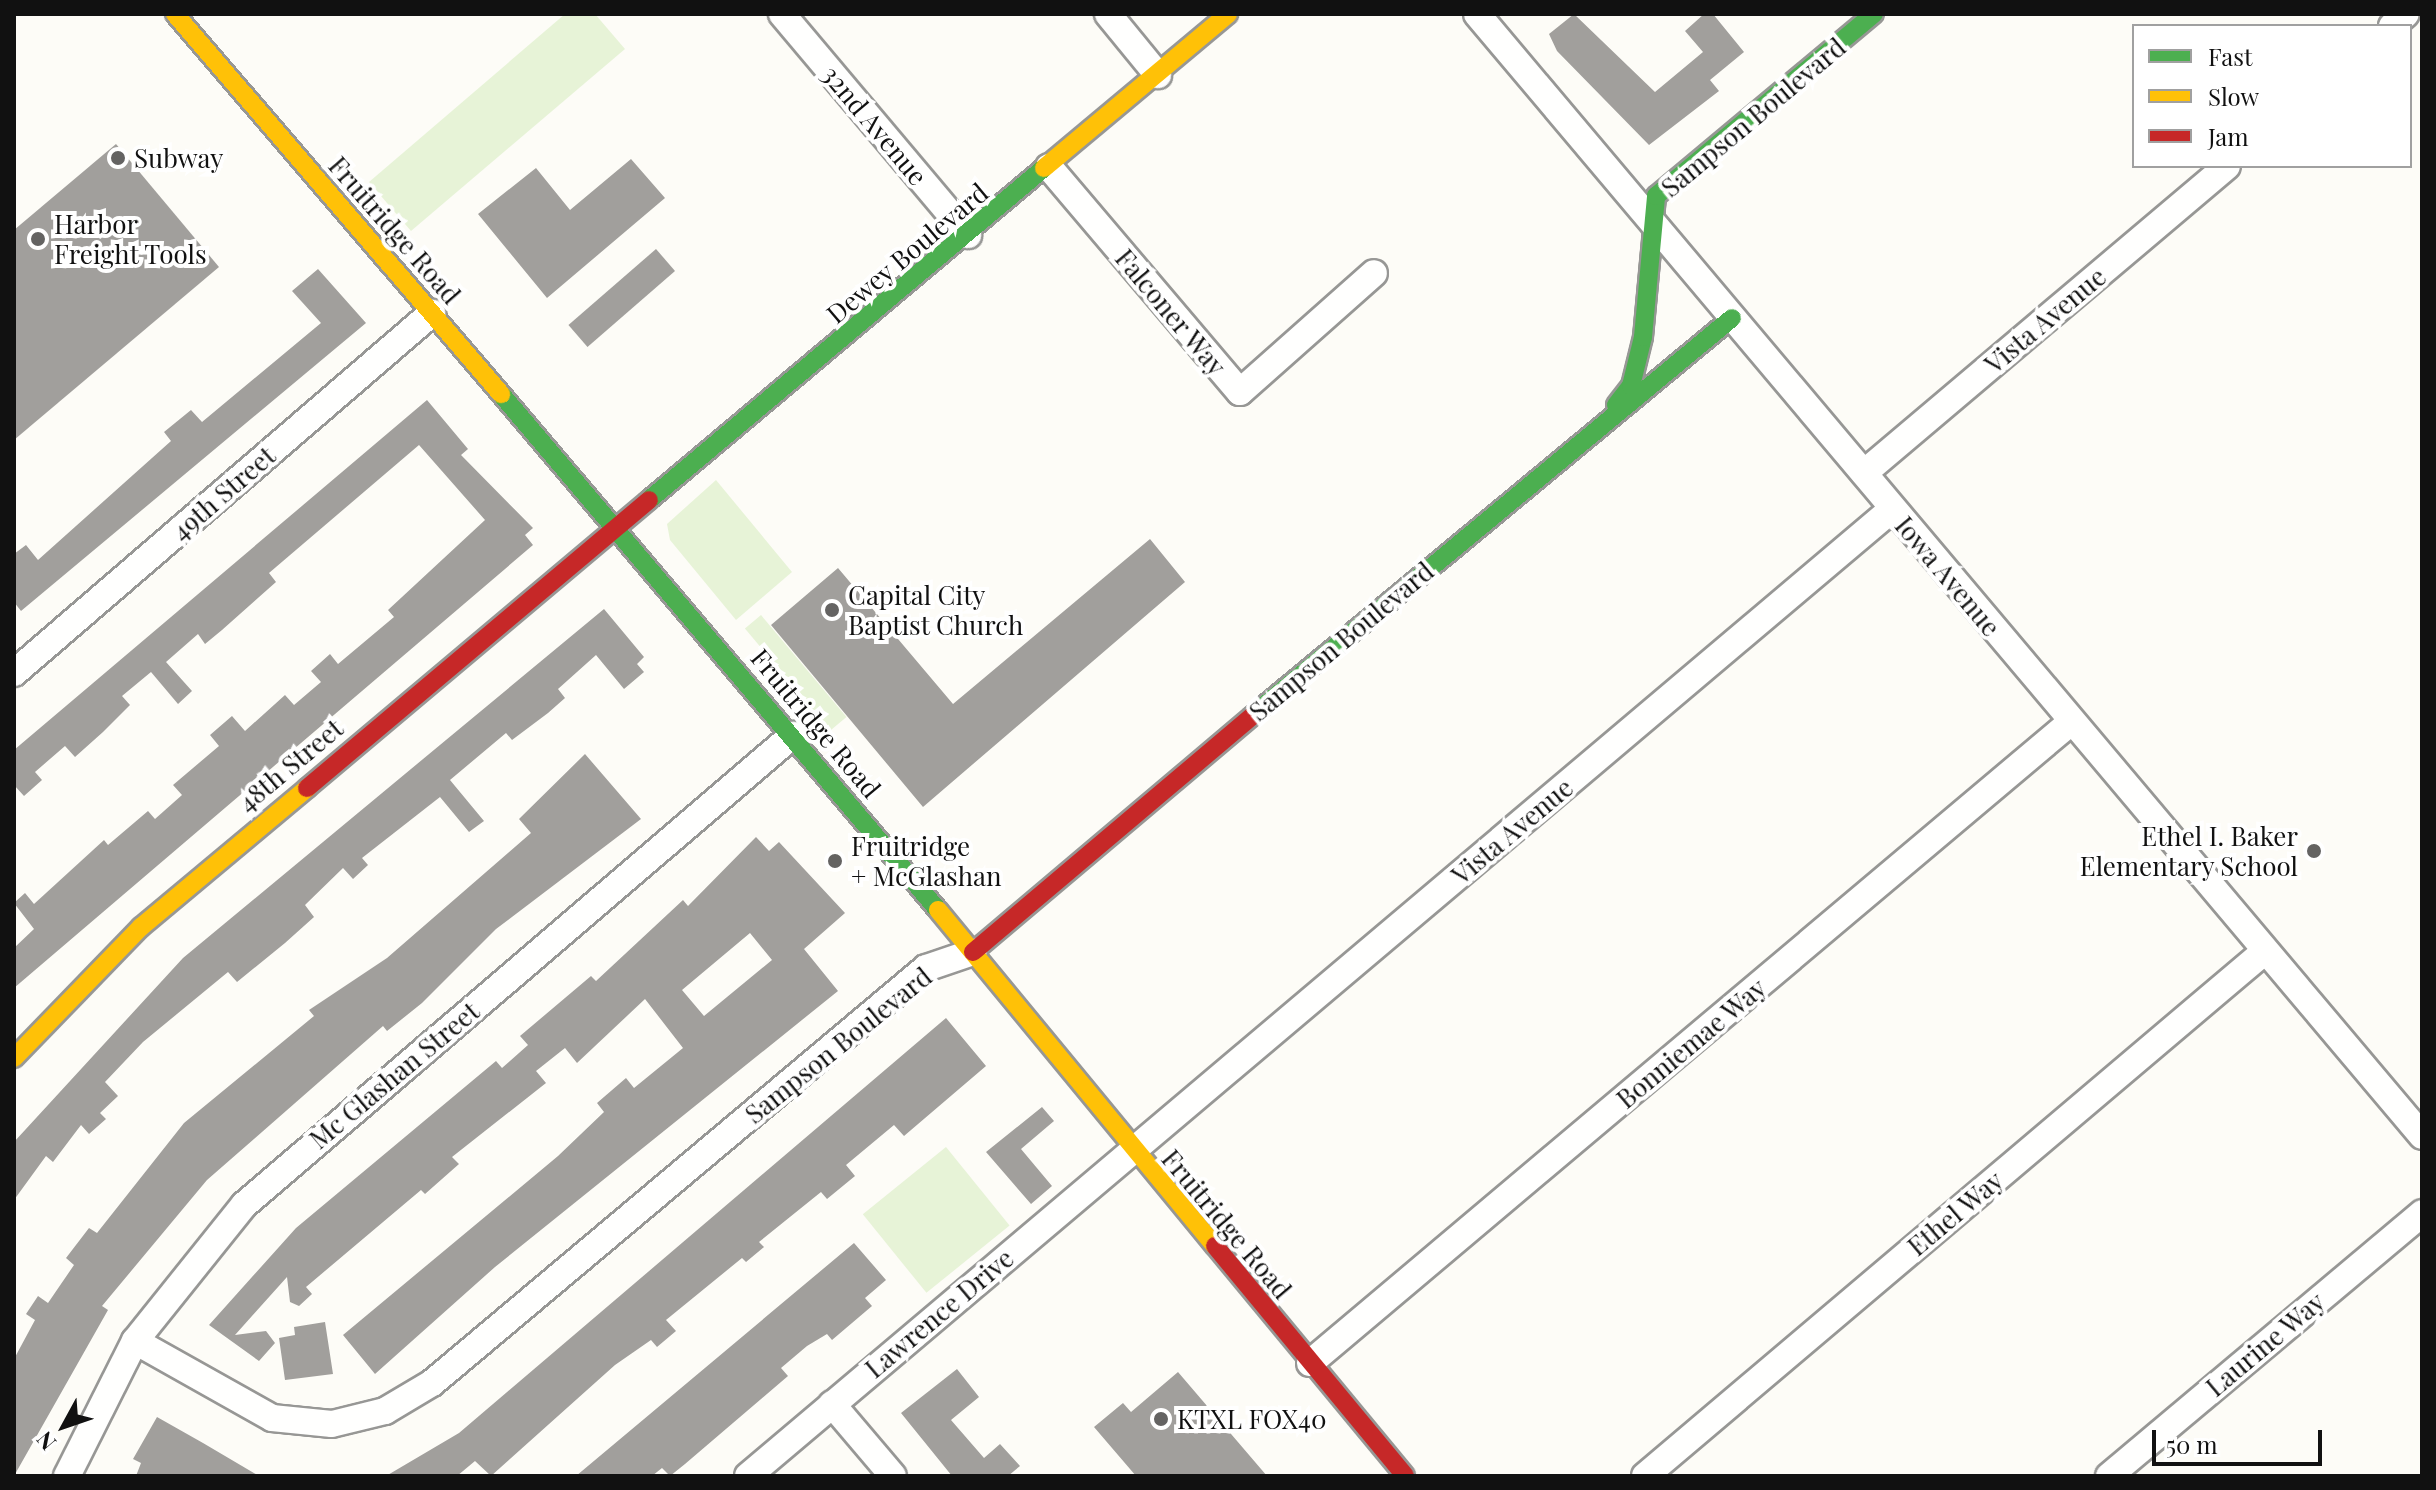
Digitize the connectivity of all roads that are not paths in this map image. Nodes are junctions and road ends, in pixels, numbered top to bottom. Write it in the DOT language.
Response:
graph roads {
  1 [pos="175,14"];
  2 [pos="782,14"];
  3 [pos="1108,14"];
  4 [pos="1228,14"];
  5 [pos="1477,14"];
  6 [pos="1874,14"];
  7 [pos="1158,75"];
  8 [pos="1049,167"];
  9 [pos="2225,168"];
  10 [pos="1651,219"];
  11 [pos="968,235"];
  12 [pos="1374,273"];
  13 [pos="432,313"];
  14 [pos="1732,318"];
  15 [pos="1610,413"];
  16 [pos="1864,473"];
  17 [pos="1891,510"];
  18 [pos="615,528"];
  19 [pos="14,673"];
  20 [pos="2071,722"];
  21 [pos="793,735"];
  22 [pos="2265,951"];
  23 [pos="973,952"];
  24 [pos="14,1058"];
  25 [pos="2422,1136"];
  26 [pos="1132,1151"];
  27 [pos="2422,1213"];
  28 [pos="135,1341"];
  29 [pos="1310,1363"];
  30 [pos="832,1404"];
  31 [pos="67,1476"];
  32 [pos="748,1476"];
  33 [pos="893,1476"];
  34 [pos="1405,1476"];
  35 [pos="1645,1476"];
  36 [pos="2109,1476"];
  1 -- 13 [label="street, Fruitridge Road"];
  2 -- 11 [label="street, 32nd Avenue"];
  3 -- 7 [label="street"];
  4 -- 7 [label="street, Dewey Boulevard"];
  5 -- 10 [label="street, Iowa Avenue"];
  6 -- 10 [label="street, Sampson Boulevard"];
  7 -- 8 [label="street, Dewey Boulevard"];
  8 -- 11 [label="street, Dewey Boulevard"];
  8 -- 12 [label="street, Falconer Way"];
  9 -- 16 [label="street, Vista Avenue"];
  10 -- 14 [label="street, Iowa Avenue"];
  10 -- 15 [label="street, Sampson Boulevard"];
  11 -- 18 [label="street, Dewey Boulevard"];
  13 -- 18 [label="street, Fruitridge Road"];
  13 -- 19 [label="street, 49th Street"];
  14 -- 15 [label="street, Sampson Boulevard"];
  14 -- 16 [label="street, Iowa Avenue"];
  15 -- 23 [label="street, Sampson Boulevard"];
  16 -- 17 [label="street, Iowa Avenue"];
  17 -- 20 [label="street, Iowa Avenue"];
  17 -- 26 [label="street, Vista Avenue"];
  18 -- 21 [label="street, Fruitridge Road"];
  18 -- 24 [label="street, 48th Street"];
  20 -- 22 [label="street, Iowa Avenue"];
  20 -- 29 [label="street, Bonniemae Way"];
  21 -- 23 [label="street, Fruitridge Road"];
  21 -- 28 [label="street, Mc Glashan Street"];
  22 -- 25 [label="street, Iowa Avenue"];
  22 -- 35 [label="street, Ethel Way"];
  23 -- 26 [label="street, Fruitridge Road"];
  23 -- 28 [label="street, Sampson Boulevard"];
  26 -- 29 [label="street, Fruitridge Road"];
  26 -- 30 [label="street, Lawrence Drive"];
  27 -- 36 [label="street, Laurine Way"];
  28 -- 31 [label="street, Mc Glashan Street"];
  29 -- 34 [label="street, Fruitridge Road"];
  30 -- 32 [label="street, Lawrence Drive"];
  30 -- 33 [label="street"];
}
